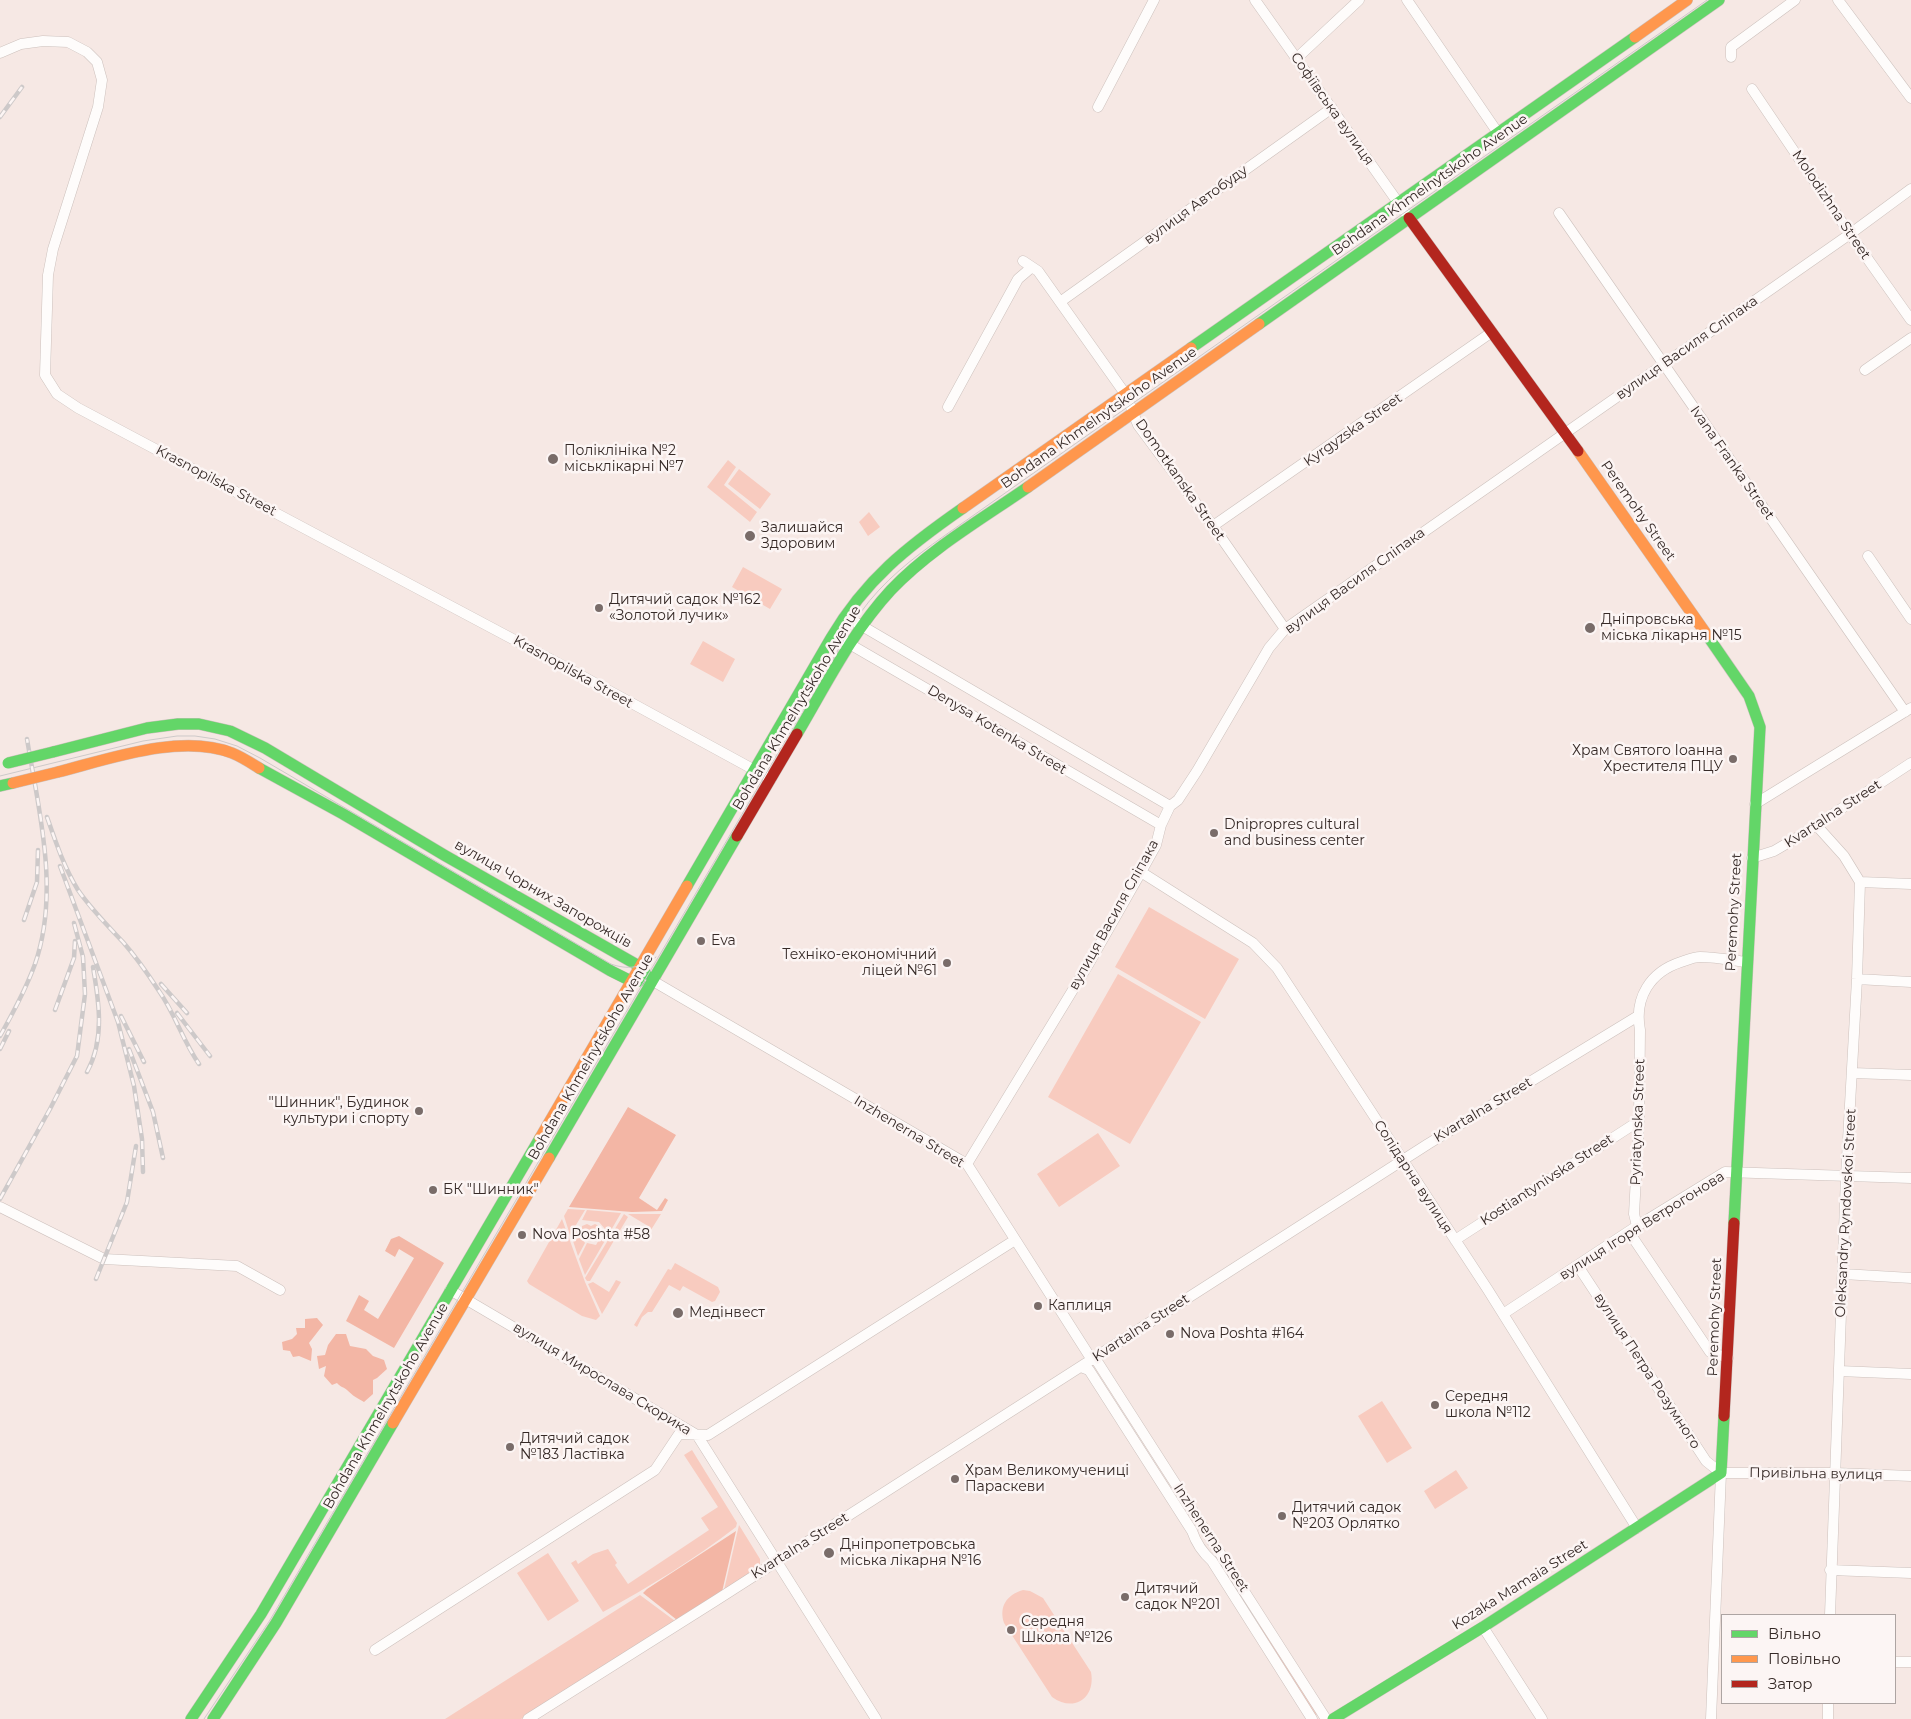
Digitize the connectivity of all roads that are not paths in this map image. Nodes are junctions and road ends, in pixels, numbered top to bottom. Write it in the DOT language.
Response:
graph roads {
  1 [pos="1154,0"];
  2 [pos="1255,0"];
  3 [pos="1360,0"];
  4 [pos="1407,0"];
  5 [pos="1687,0"];
  6 [pos="1719,0"];
  7 [pos="1795,0"];
  8 [pos="1838,0"];
  9 [pos="0,53"];
  10 [pos="1297,58"];
  11 [pos="1731,58"];
  12 [pos="1752,88"];
  13 [pos="1911,98"];
  14 [pos="1098,108"];
  15 [pos="1332,108"];
  16 [pos="1498,133"];
  17 [pos="1911,189"];
  18 [pos="1398,203"];
  19 [pos="1559,213"];
  20 [pos="1409,218"];
  21 [pos="1850,234"];
  22 [pos="1023,261"];
  23 [pos="1032,267"];
  24 [pos="1060,302"];
  25 [pos="1911,320"];
  26 [pos="1492,332"];
  27 [pos="1911,338"];
  28 [pos="1664,364"];
  29 [pos="1865,370"];
  30 [pos="1126,395"];
  31 [pos="948,407"];
  32 [pos="1133,412"];
  33 [pos="1565,433"];
  34 [pos="1213,526"];
  35 [pos="1868,556"];
  36 [pos="845,616"];
  37 [pos="1911,619"];
  38 [pos="862,626"];
  39 [pos="1285,629"];
  40 [pos="834,635"];
  41 [pos="850,644"];
  42 [pos="1908,710"];
  43 [pos="4,764"];
  44 [pos="1911,764"];
  45 [pos="754,770"];
  46 [pos="771,779"];
  47 [pos="0,786"];
  48 [pos="1755,804"];
  49 [pos="1170,806"];
  50 [pos="1161,825"];
  51 [pos="1817,826"];
  52 [pos="1752,858"];
  53 [pos="1141,872"];
  54 [pos="1860,882"];
  55 [pos="1911,884"];
  56 [pos="537,909"];
  57 [pos="529,923"];
  58 [pos="1746,962"];
  59 [pos="639,966"];
  60 [pos="1857,979"];
  61 [pos="631,981"];
  62 [pos="653,981"];
  63 [pos="1911,982"];
  64 [pos="1638,1016"];
  65 [pos="1852,1073"];
  66 [pos="1911,1075"];
  67 [pos="558,1106"];
  68 [pos="574,1115"];
  69 [pos="1639,1121"];
  70 [pos="1403,1161"];
  71 [pos="967,1164"];
  72 [pos="1736,1172"];
  73 [pos="1846,1176"];
  74 [pos="1911,1178"];
  75 [pos="0,1207"];
  76 [pos="1633,1229"];
  77 [pos="1015,1240"];
  78 [pos="1455,1240"];
  79 [pos="1578,1266"];
  80 [pos="1843,1274"];
  81 [pos="1911,1278"];
  82 [pos="280,1290"];
  83 [pos="450,1290"];
  84 [pos="466,1300"];
  85 [pos="1503,1314"];
  86 [pos="1728,1358"];
  87 [pos="1093,1359"];
  88 [pos="408,1362"];
  89 [pos="1081,1366"];
  90 [pos="424,1371"];
  91 [pos="1839,1371"];
  92 [pos="1911,1374"];
  93 [pos="697,1434"];
  94 [pos="1721,1473"];
  95 [pos="1835,1473"];
  96 [pos="1911,1476"];
  97 [pos="1637,1528"];
  98 [pos="298,1550"];
  99 [pos="314,1559"];
  100 [pos="776,1561"];
  101 [pos="1830,1570"];
  102 [pos="1911,1573"];
  103 [pos="1830,1614"];
  104 [pos="1483,1627"];
  105 [pos="375,1650"];
  106 [pos="1896,1662"];
  107 [pos="1911,1662"];
  108 [pos="1828,1704"];
  109 [pos="191,1719"];
  110 [pos="213,1719"];
  111 [pos="528,1719"];
  112 [pos="876,1719"];
  113 [pos="1312,1719"];
  114 [pos="1326,1719"];
  115 [pos="1333,1719"];
  116 [pos="1542,1719"];
  117 [pos="1711,1719"];
  118 [pos="1828,1719"];
  1 -- 14 [label="street"];
  2 -- 10 [label="street, Софіївська вулиця"];
  3 -- 10 [label="street"];
  4 -- 16 [label="street"];
  5 -- 16 [label="main road, Bohdana Khmelnytskoho Avenue"];
  6 -- 20 [label="main road, Bohdana Khmelnytskoho Avenue"];
  7 -- 11 [label="street"];
  8 -- 13 [label="street"];
  9 -- 45 [label="street, Krasnopilska Street"];
  10 -- 15 [label="street, Софіївська вулиця"];
  12 -- 21 [label="street, Molodizhna Street"];
  15 -- 18 [label="street, Софіївська вулиця"];
  15 -- 24 [label="street, вулиця Автобуду"];
  16 -- 18 [label="main road, Bohdana Khmelnytskoho Avenue"];
  17 -- 21 [label="street, вулиця Василя Сліпака"];
  18 -- 20 [label="street, Софіївська вулиця"];
  18 -- 30 [label="main road, Bohdana Khmelnytskoho Avenue"];
  19 -- 28 [label="street, Ivana Franka Street"];
  20 -- 26 [label="main road, Peremohy Street"];
  20 -- 32 [label="main road, Bohdana Khmelnytskoho Avenue"];
  21 -- 25 [label="street, Molodizhna Street"];
  21 -- 28 [label="street, вулиця Василя Сліпака"];
  22 -- 23 [label="street, Domotkanska Street"];
  23 -- 24 [label="street, Domotkanska Street"];
  23 -- 31 [label="street"];
  24 -- 30 [label="street, Domotkanska Street"];
  26 -- 33 [label="main road, Peremohy Street"];
  26 -- 34 [label="street, Kyrgyzska Street"];
  27 -- 29 [label="street"];
  28 -- 33 [label="street, вулиця Василя Сліпака"];
  28 -- 42 [label="street, Ivana Franka Street"];
  30 -- 32 [label="street, Domotkanska Street"];
  30 -- 36 [label="main road, Bohdana Khmelnytskoho Avenue"];
  32 -- 34 [label="street, Domotkanska Street"];
  32 -- 38 [label="main road, Bohdana Khmelnytskoho Avenue"];
  33 -- 39 [label="street, вулиця Василя Сліпака"];
  33 -- 48 [label="main road, Peremohy Street"];
  34 -- 39 [label="street, Domotkanska Street"];
  35 -- 37 [label="street"];
  36 -- 38 [label="street, Denysa Kotenka Street"];
  36 -- 40 [label="main road, Bohdana Khmelnytskoho Avenue"];
  38 -- 41 [label="main road, Bohdana Khmelnytskoho Avenue"];
  38 -- 49 [label="street, Denysa Kotenka Street"];
  39 -- 49 [label="street, вулиця Василя Сліпака"];
  40 -- 41 [label="street, Denysa Kotenka Street"];
  40 -- 45 [label="main road, Bohdana Khmelnytskoho Avenue"];
  41 -- 46 [label="main road, Bohdana Khmelnytskoho Avenue"];
  41 -- 50 [label="street, Denysa Kotenka Street"];
  42 -- 48 [label="street"];
  43 -- 56 [label="main road, вулиця Чорних Запорожців, bridge"];
  44 -- 51 [label="street, Kvartalna Street"];
  45 -- 46 [label="street, Krasnopilska Street"];
  45 -- 59 [label="main road, Bohdana Khmelnytskoho Avenue"];
  46 -- 62 [label="main road, Bohdana Khmelnytskoho Avenue"];
  47 -- 57 [label="main road, bridge"];
  48 -- 52 [label="main road, Peremohy Street"];
  49 -- 50 [label="street, вулиця Василя Сліпака"];
  50 -- 53 [label="street, вулиця Василя Сліпака"];
  51 -- 52 [label="street, Kvartalna Street"];
  51 -- 54 [label="street"];
  52 -- 58 [label="main road, Peremohy Street"];
  53 -- 70 [label="street, Солідарна вулиця"];
  53 -- 71 [label="street, вулиця Василя Сліпака"];
  54 -- 55 [label="street"];
  54 -- 60 [label="street, Oleksandry Ryndovskoi Street"];
  56 -- 57 [label="main road"];
  56 -- 59 [label="main road, вулиця Чорних Запорожців"];
  57 -- 61 [label="main road"];
  58 -- 64 [label="street"];
  58 -- 72 [label="main road, Peremohy Street"];
  59 -- 61 [label="main road, Bohdana Khmelnytskoho Avenue"];
  59 -- 62 [label="main road, вулиця Чорних Запорожців"];
  60 -- 63 [label="street"];
  60 -- 65 [label="street, Oleksandry Ryndovskoi Street"];
  61 -- 62 [label="main road"];
  61 -- 67 [label="main road, Bohdana Khmelnytskoho Avenue"];
  62 -- 68 [label="main road, Bohdana Khmelnytskoho Avenue"];
  62 -- 71 [label="street, Inzhenerna Street"];
  64 -- 69 [label="street, Pyriatynska Street"];
  64 -- 70 [label="street, Kvartalna Street"];
  65 -- 66 [label="street"];
  65 -- 73 [label="street, Oleksandry Ryndovskoi Street"];
  67 -- 68 [label="main road"];
  67 -- 83 [label="main road, Bohdana Khmelnytskoho Avenue"];
  68 -- 84 [label="main road, Bohdana Khmelnytskoho Avenue"];
  69 -- 76 [label="street, Pyriatynska Street"];
  69 -- 78 [label="street, Kostiantynivska Street"];
  70 -- 78 [label="street, Солідарна вулиця"];
  70 -- 87 [label="street, Kvartalna Street"];
  71 -- 77 [label="street, Inzhenerna Street"];
  72 -- 73 [label="street, вулиця Ігоря Ветрогонова"];
  72 -- 76 [label="street, вулиця Ігоря Ветрогонова"];
  72 -- 86 [label="main road, Peremohy Street"];
  73 -- 74 [label="street, вулиця Ігоря Ветрогонова"];
  73 -- 80 [label="street, Oleksandry Ryndovskoi Street"];
  75 -- 82 [label="street"];
  76 -- 79 [label="street, вулиця Ігоря Ветрогонова"];
  76 -- 86 [label="street"];
  77 -- 87 [label="street, Inzhenerna Street"];
  77 -- 93 [label="street"];
  78 -- 85 [label="street, Солідарна вулиця"];
  79 -- 85 [label="street, вулиця Ігоря Ветрогонова"];
  79 -- 94 [label="street, вулиця Петра Розумного"];
  80 -- 81 [label="street"];
  80 -- 91 [label="street, Oleksandry Ryndovskoi Street"];
  83 -- 84 [label="street, вулиця Мирослава Скорика"];
  83 -- 88 [label="main road, Bohdana Khmelnytskoho Avenue"];
  84 -- 90 [label="main road, Bohdana Khmelnytskoho Avenue"];
  84 -- 93 [label="street, вулиця Мирослава Скорика"];
  85 -- 97 [label="street, Солідарна вулиця"];
  86 -- 94 [label="main road, Peremohy Street"];
  87 -- 89 [label="street, Kvartalna Street"];
  87 -- 114 [label="street, Inzhenerna Street"];
  88 -- 90 [label="street"];
  88 -- 98 [label="main road, Bohdana Khmelnytskoho Avenue"];
  89 -- 100 [label="street, Kvartalna Street"];
  89 -- 113 [label="street, Inzhenerna Street"];
  90 -- 99 [label="main road, Bohdana Khmelnytskoho Avenue"];
  91 -- 92 [label="street"];
  91 -- 95 [label="street, Oleksandry Ryndovskoi Street"];
  93 -- 100 [label="street, вулиця Мирослава Скорика"];
  93 -- 105 [label="street"];
  94 -- 95 [label="street, Привільна вулиця"];
  94 -- 97 [label="main road, Kozaka Mamaia Street"];
  94 -- 117 [label="street, Peremohy Street"];
  95 -- 96 [label="street, Привільна вулиця"];
  95 -- 101 [label="street, Oleksandry Ryndovskoi Street"];
  97 -- 104 [label="main road, Kozaka Mamaia Street"];
  98 -- 99 [label="street"];
  98 -- 109 [label="main road, Bohdana Khmelnytskoho Avenue"];
  99 -- 110 [label="main road, Bohdana Khmelnytskoho Avenue"];
  100 -- 111 [label="street, Kvartalna Street"];
  100 -- 112 [label="street, вулиця Мирослава Скорика"];
  101 -- 102 [label="street"];
  101 -- 103 [label="street, Oleksandry Ryndovskoi Street"];
  104 -- 115 [label="main road, Kozaka Mamaia Street"];
  104 -- 116 [label="street"];
  106 -- 107 [label="street"];
  108 -- 118 [label="street"];
}
